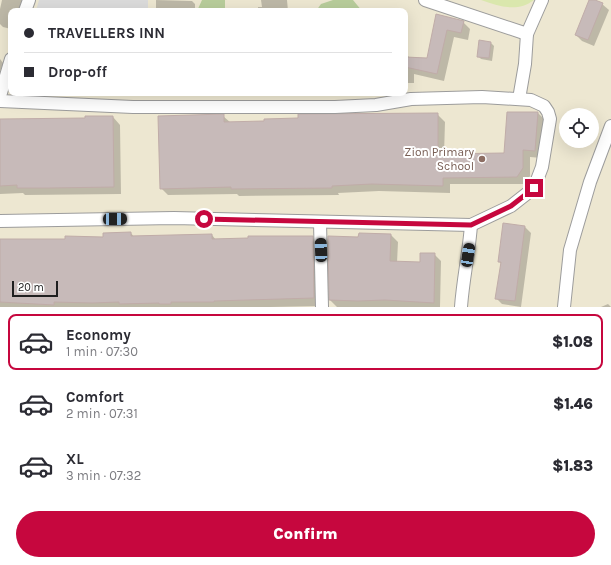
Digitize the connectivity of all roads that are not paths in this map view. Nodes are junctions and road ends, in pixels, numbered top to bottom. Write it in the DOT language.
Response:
graph roads {
  1 [pos="424,0"];
  2 [pos="542,0"];
  3 [pos="526,34"];
  4 [pos="8,69"];
  5 [pos="0,96"];
  6 [pos="519,99"];
  7 [pos="0,101"];
  8 [pos="611,126"];
  9 [pos="0,221"];
  10 [pos="320,222"];
  11 [pos="471,225"];
  12 [pos="322,307"];
  13 [pos="461,307"];
  14 [pos="564,307"];
  1 -- 3 [label="street"];
  2 -- 3 [label="street"];
  3 -- 6 [label="street"];
  4 -- 5 [label="street"];
  6 -- 7 [label="street"];
  6 -- 11 [label="street"];
  8 -- 14 [label="street"];
  9 -- 10 [label="street"];
  10 -- 11 [label="street"];
  10 -- 12 [label="street"];
  11 -- 13 [label="street"];
}
